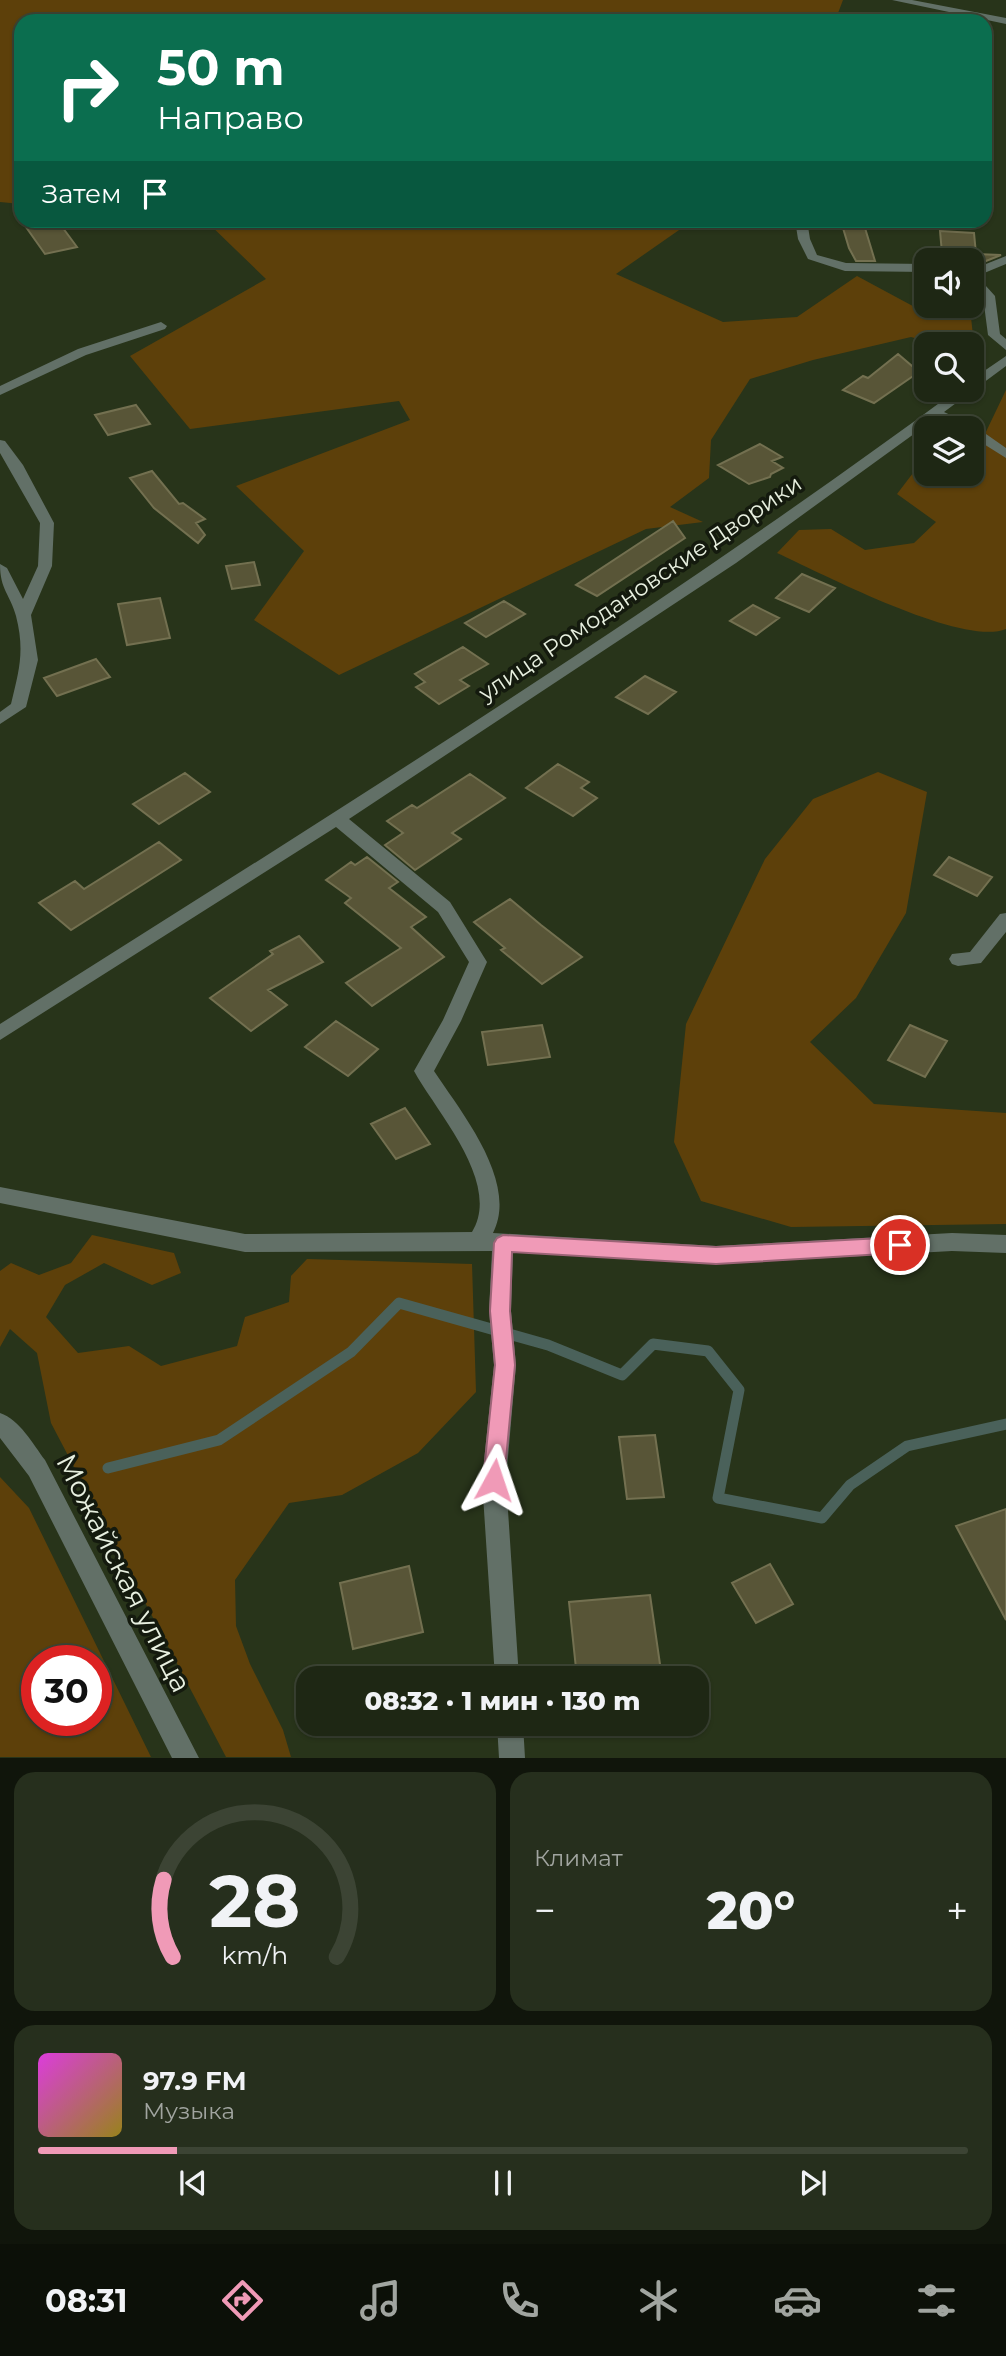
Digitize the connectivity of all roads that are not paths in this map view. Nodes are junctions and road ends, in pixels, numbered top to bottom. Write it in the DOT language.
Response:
graph roads {
  1 [pos="897,0"];
  2 [pos="970,14"];
  3 [pos="802,228"];
  4 [pos="1006,260"];
  5 [pos="914,268"];
  6 [pos="984,269"];
  7 [pos="984,290"];
  8 [pos="161,326"];
  9 [pos="1006,346"];
  10 [pos="1006,360"];
  11 [pos="984,376"];
  12 [pos="0,391"];
  13 [pos="950,402"];
  14 [pos="935,414"];
  15 [pos="940,416"];
  16 [pos="984,439"];
  17 [pos="0,444"];
  18 [pos="1006,454"];
  19 [pos="0,568"];
  20 [pos="23,615"];
  21 [pos="0,719"];
  22 [pos="336,818"];
  23 [pos="1006,919"];
  24 [pos="958,959"];
  25 [pos="0,1034"];
  26 [pos="0,1195"];
  27 [pos="478,1241"];
  28 [pos="503,1243"];
  29 [pos="1006,1244"];
  30 [pos="0,1423"];
  31 [pos="506,1666"];
  32 [pos="511,1736"];
  33 [pos="186,1758"];
  34 [pos="512,1758"];
  1 -- 2 [label="street"];
  3 -- 5 [label="street"];
  4 -- 6 [label="street"];
  7 -- 9 [label="street"];
  8 -- 12 [label="street"];
  10 -- 11 [label="street"];
  13 -- 14 [label="street, улица Ромодановские Дворики"];
  14 -- 15 [label="street"];
  14 -- 22 [label="street, улица Ромодановские Дворики"];
  16 -- 18 [label="street"];
  17 -- 20 [label="street"];
  19 -- 20 [label="street"];
  20 -- 21 [label="street"];
  22 -- 25 [label="street, улица Ромодановские Дворики"];
  22 -- 27 [label="street"];
  23 -- 24 [label="street"];
  26 -- 27 [label="street"];
  27 -- 28 [label="street"];
  28 -- 29 [label="street"];
  28 -- 31 [label="street"];
  30 -- 33 [label="street, Можайская улица"];
  32 -- 34 [label="street"];
}
